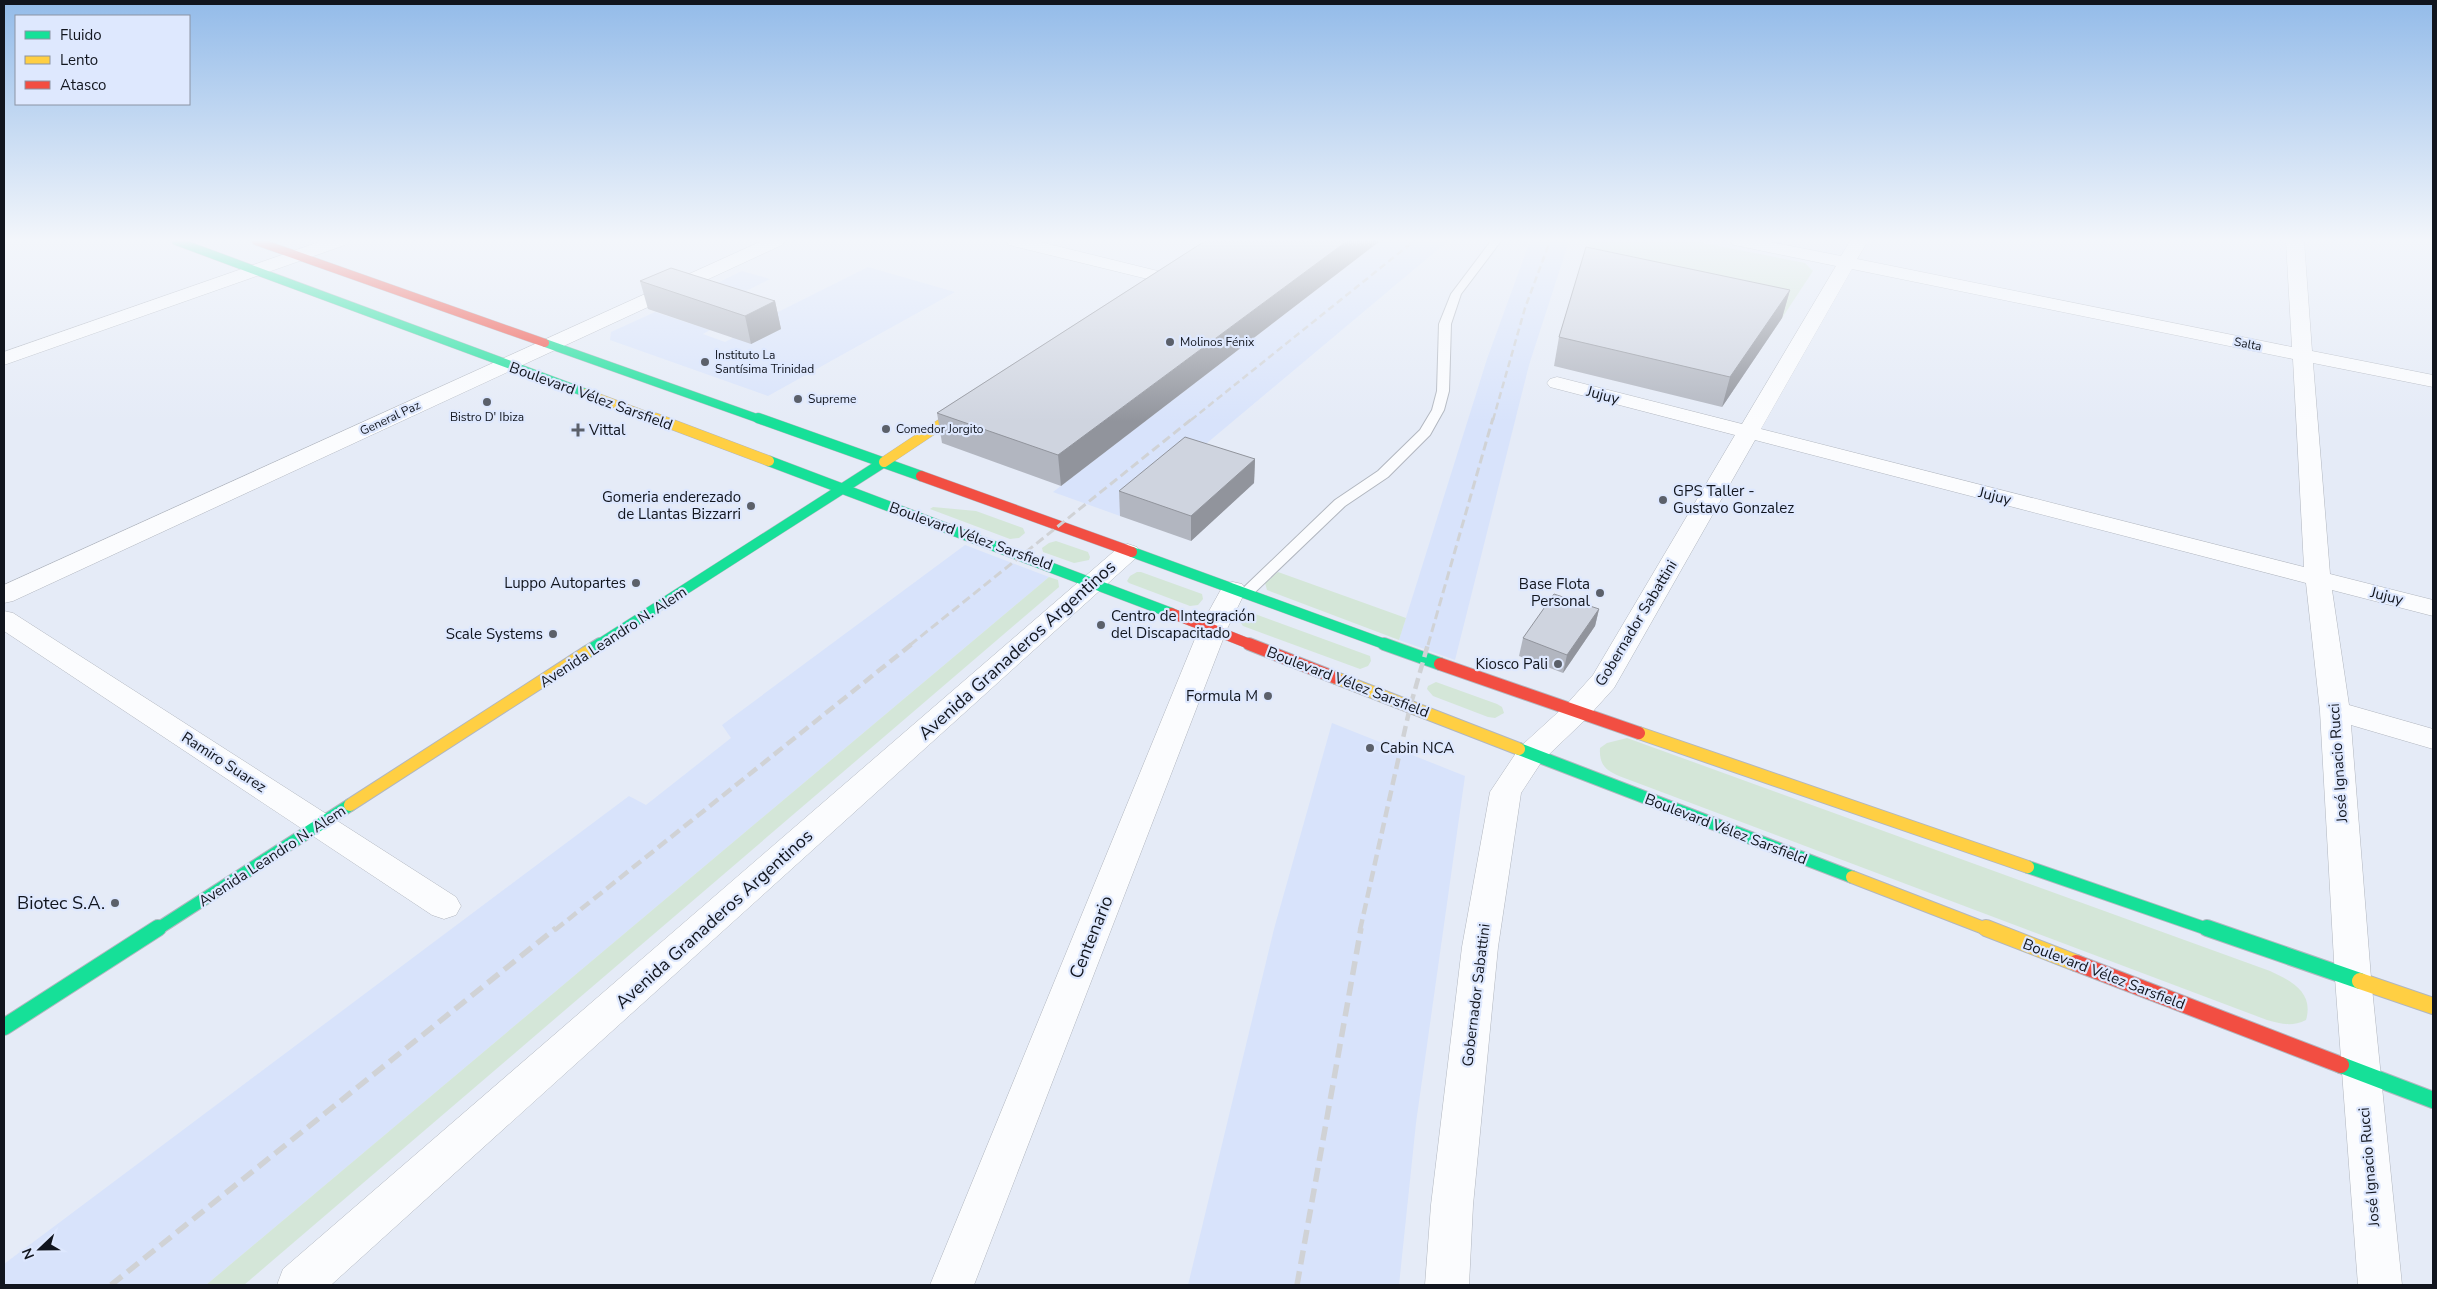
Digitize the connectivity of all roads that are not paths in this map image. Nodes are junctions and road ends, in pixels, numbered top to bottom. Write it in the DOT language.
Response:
graph roads {
  1 [pos="166,301"];
  2 [pos="337,301"];
  3 [pos="425,301"];
  4 [pos="645,301"];
  5 [pos="1453,301"];
  6 [pos="1824,301"];
  7 [pos="2037,301"];
  8 [pos="2299,301"];
  9 [pos="549,345"];
  10 [pos="2302,354"];
  11 [pos="4,359"];
  12 [pos="506,365"];
  13 [pos="2433,381"];
  14 [pos="1557,383"];
  15 [pos="983,397"];
  16 [pos="1748,433"];
  17 [pos="884,462"];
  18 [pos="843,489"];
  19 [pos="1128,552"];
  20 [pos="2318,579"];
  21 [pos="1094,582"];
  22 [pos="1239,592"];
  23 [pos="4,595"];
  24 [pos="2433,608"];
  25 [pos="4,620"];
  26 [pos="1213,629"];
  27 [pos="2335,711"];
  28 [pos="1576,712"];
  29 [pos="2433,739"];
  30 [pos="1531,754"];
  31 [pos="321,824"];
  32 [pos="444,906"];
  33 [pos="2353,978"];
  34 [pos="2433,1006"];
  35 [pos="4,1028"];
  36 [pos="2361,1073"];
  37 [pos="2433,1100"];
  38 [pos="299,1285"];
  39 [pos="952,1285"];
  40 [pos="1447,1285"];
  41 [pos="2380,1285"];
  1 -- 11 [label="street"];
  2 -- 12 [label="main road, Boulevard Vélez Sarsfield"];
  3 -- 9 [label="main road"];
  4 -- 9 [label="street, General Paz"];
  5 -- 22 [label="lane"];
  6 -- 16 [label="street, Gobernador Sabattini"];
  7 -- 10 [label="street, Salta"];
  8 -- 10 [label="street, José Ignacio Rucci"];
  9 -- 12 [label="street, General Paz"];
  9 -- 17 [label="main road"];
  10 -- 13 [label="street, Salta"];
  10 -- 20 [label="street, José Ignacio Rucci"];
  12 -- 18 [label="main road, Boulevard Vélez Sarsfield"];
  12 -- 23 [label="street, General Paz"];
  14 -- 16 [label="street, Jujuy"];
  15 -- 17 [label="main road, Avenida Leandro N. Alem"];
  16 -- 20 [label="street, Jujuy"];
  16 -- 28 [label="street, Gobernador Sabattini"];
  17 -- 18 [label="main road, Avenida Leandro N. Alem"];
  17 -- 19 [label="main road"];
  18 -- 21 [label="main road, Boulevard Vélez Sarsfield"];
  18 -- 31 [label="main road, Avenida Leandro N. Alem"];
  19 -- 21 [label="street, Avenida Granaderos Argentinos"];
  19 -- 22 [label="main road"];
  20 -- 24 [label="street, Jujuy"];
  20 -- 27 [label="street, José Ignacio Rucci"];
  21 -- 26 [label="main road, Boulevard Vélez Sarsfield"];
  21 -- 38 [label="street, Avenida Granaderos Argentinos"];
  22 -- 26 [label="street, Centenario"];
  22 -- 28 [label="main road"];
  25 -- 31 [label="street, Ramiro Suarez"];
  26 -- 30 [label="main road, Boulevard Vélez Sarsfield"];
  26 -- 39 [label="street, Centenario"];
  27 -- 29 [label="street"];
  27 -- 33 [label="street, José Ignacio Rucci"];
  28 -- 30 [label="street, Gobernador Sabattini"];
  28 -- 33 [label="main road"];
  30 -- 36 [label="main road, Boulevard Vélez Sarsfield"];
  30 -- 40 [label="street, Gobernador Sabattini"];
  31 -- 32 [label="street, Ramiro Suarez"];
  31 -- 35 [label="main road, Avenida Leandro N. Alem"];
  33 -- 34 [label="main road"];
  33 -- 36 [label="street, José Ignacio Rucci"];
  36 -- 37 [label="main road, Boulevard Vélez Sarsfield"];
  36 -- 41 [label="street, José Ignacio Rucci"];
}
